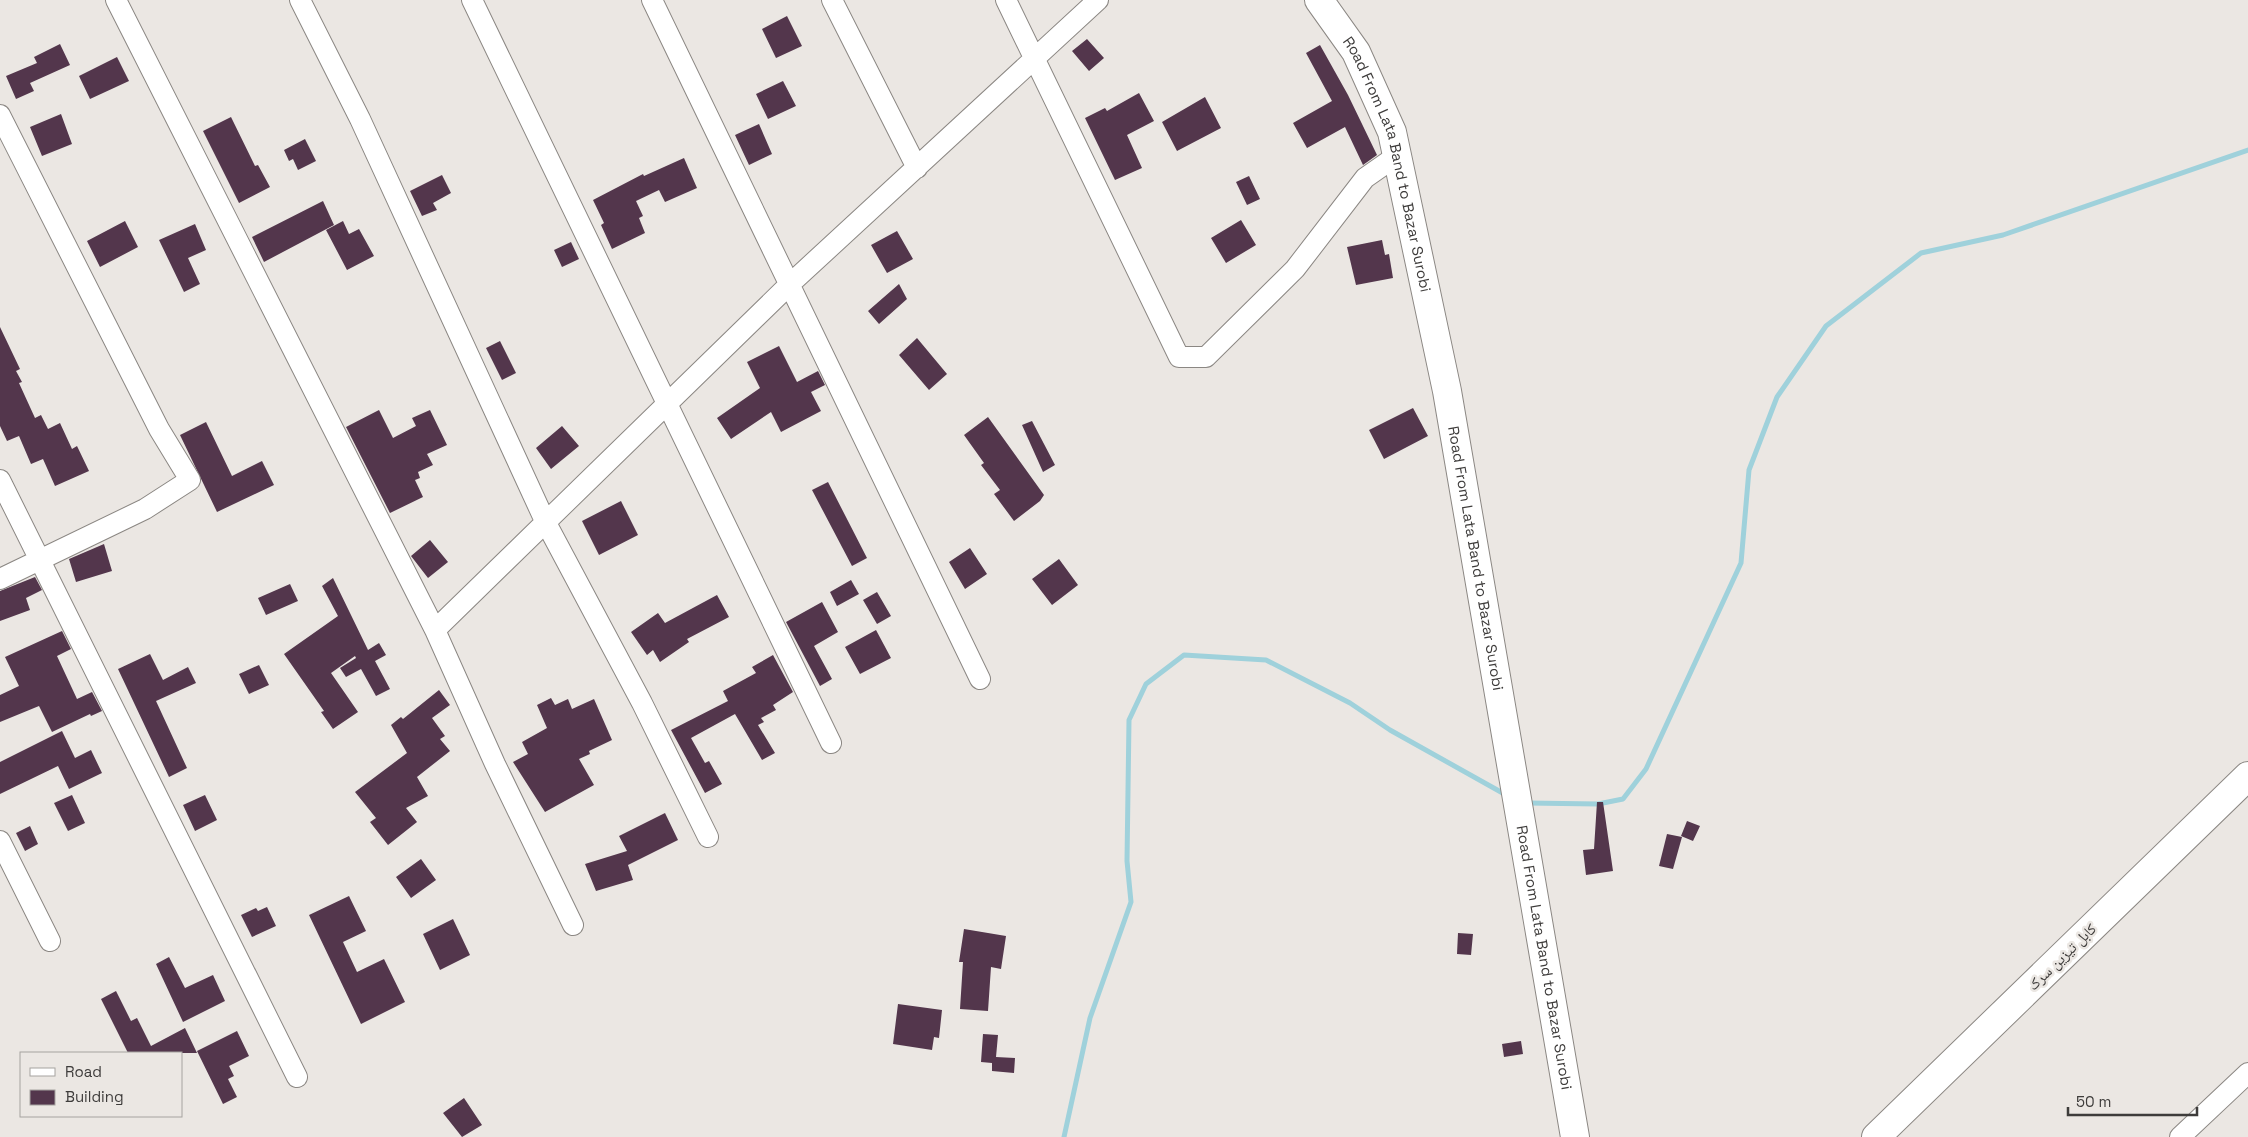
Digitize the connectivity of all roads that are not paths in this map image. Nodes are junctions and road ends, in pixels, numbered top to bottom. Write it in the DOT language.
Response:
graph roads {
  1 [pos="116,0"];
  2 [pos="300,0"];
  3 [pos="472,0"];
  4 [pos="652,0"];
  5 [pos="832,0"];
  6 [pos="1006,0"];
  7 [pos="1098,0"];
  8 [pos="1319,0"];
  9 [pos="1035,56"];
  10 [pos="0,115"];
  11 [pos="1395,157"];
  12 [pos="917,168"];
  13 [pos="790,284"];
  14 [pos="668,404"];
  15 [pos="0,480"];
  16 [pos="545,521"];
  17 [pos="39,559"];
  18 [pos="0,579"];
  19 [pos="435,630"];
  20 [pos="980,679"];
  21 [pos="831,743"];
  22 [pos="2248,776"];
  23 [pos="708,837"];
  24 [pos="0,841"];
  25 [pos="573,925"];
  26 [pos="50,941"];
  27 [pos="2248,1073"];
  28 [pos="297,1077"];
  29 [pos="1575,1137"];
  30 [pos="1876,1137"];
  31 [pos="2180,1137"];
  1 -- 19 [label="street"];
  2 -- 16 [label="street"];
  3 -- 14 [label="street"];
  4 -- 13 [label="street"];
  5 -- 12 [label="street"];
  6 -- 9 [label="street"];
  7 -- 9 [label="street"];
  8 -- 11 [label="main road, Road From Lata Band to Bazar Surobi"];
  9 -- 11 [label="street"];
  9 -- 12 [label="street"];
  10 -- 17 [label="street"];
  11 -- 29 [label="main road, Road From Lata Band to Bazar Surobi"];
  12 -- 13 [label="street"];
  13 -- 14 [label="street"];
  13 -- 20 [label="street"];
  14 -- 16 [label="street"];
  14 -- 21 [label="street"];
  15 -- 17 [label="street"];
  16 -- 19 [label="street"];
  16 -- 23 [label="street"];
  17 -- 18 [label="street"];
  17 -- 28 [label="street"];
  19 -- 25 [label="street"];
  22 -- 30 [label="main road, کابل تیزین سرک"];
  24 -- 26 [label="street"];
  27 -- 31 [label="street"];
}
